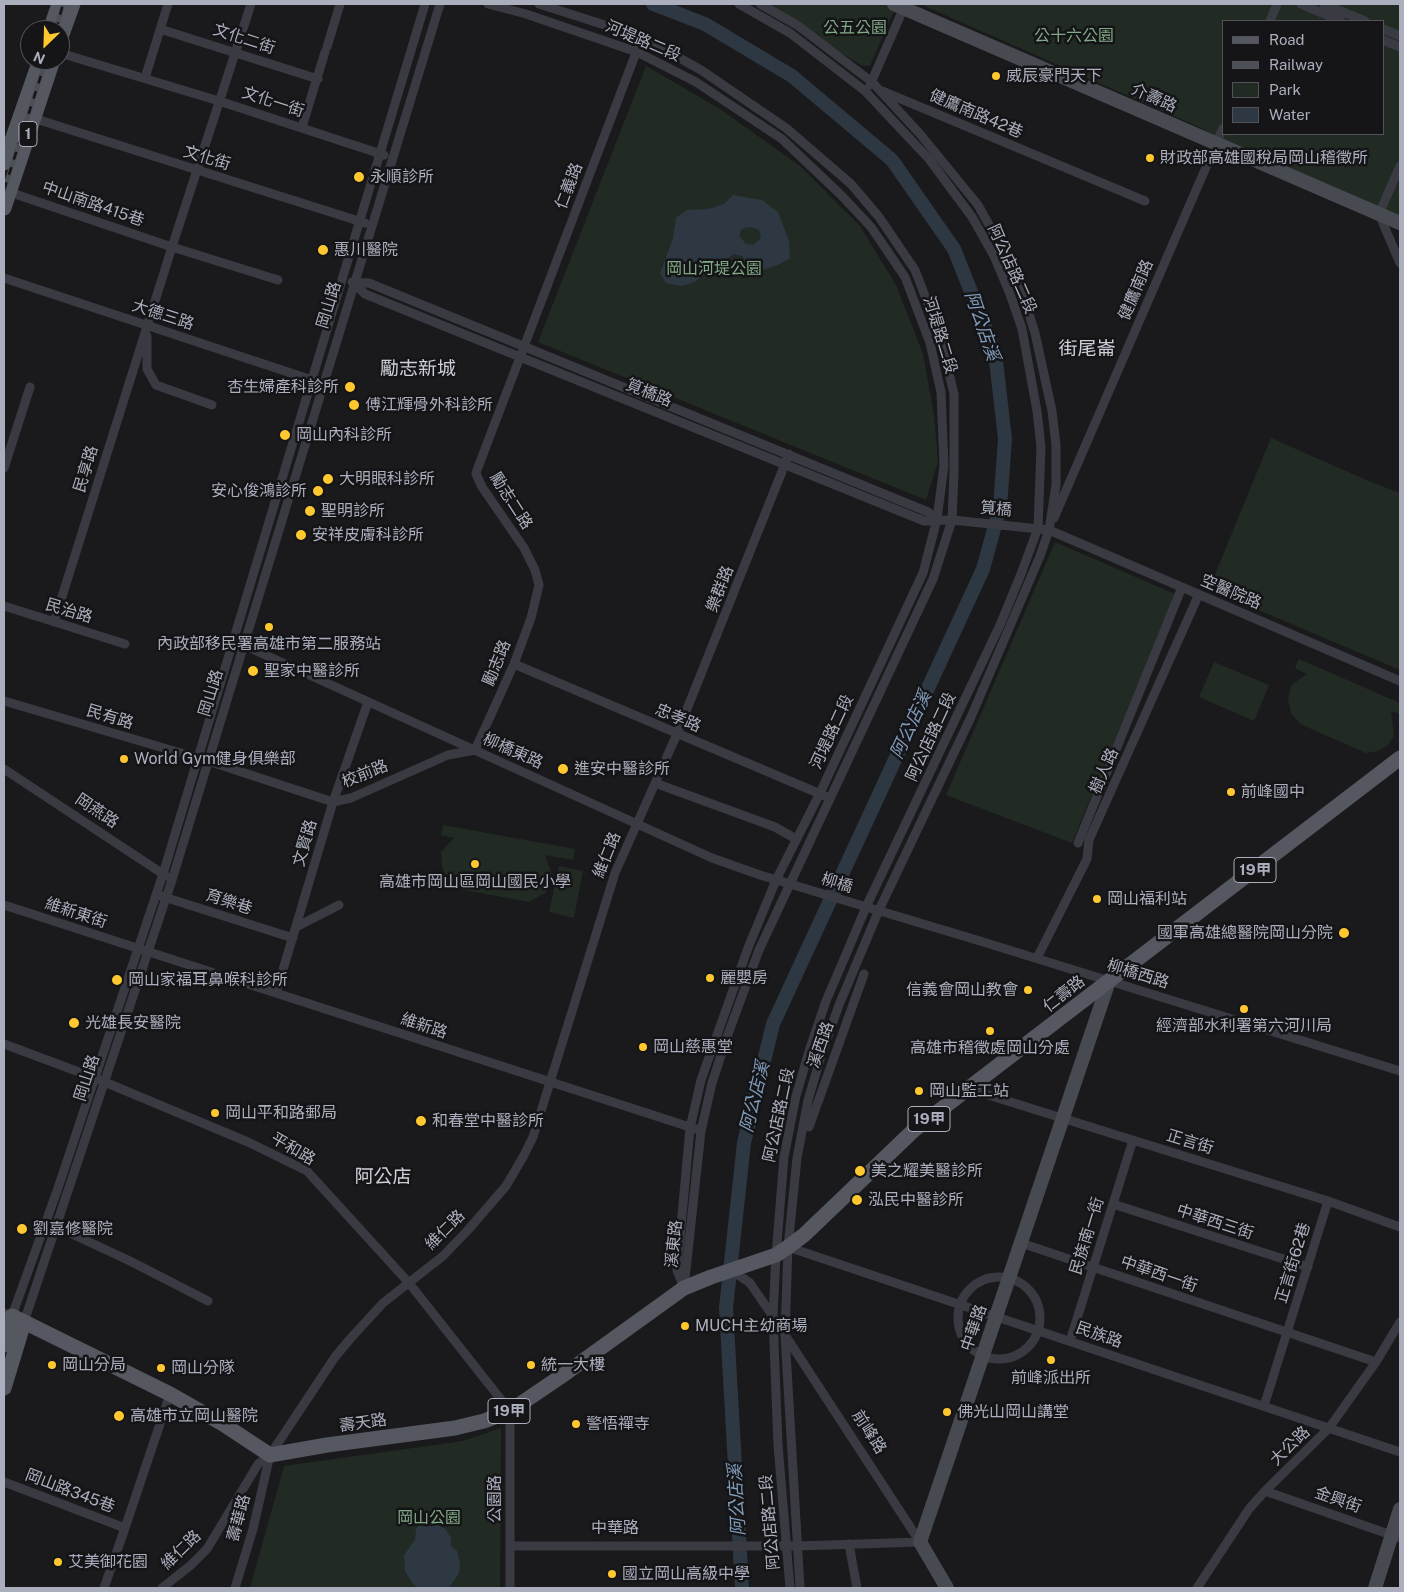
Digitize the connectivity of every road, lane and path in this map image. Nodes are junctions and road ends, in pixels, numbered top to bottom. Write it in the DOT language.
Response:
graph roads {
  1 [pos="59,4"];
  2 [pos="73,4"];
  3 [pos="168,4"];
  4 [pos="251,4"];
  5 [pos="340,4"];
  6 [pos="425,4"];
  7 [pos="440,4"];
  8 [pos="488,4"];
  9 [pos="540,4"];
  10 [pos="739,4"];
  11 [pos="760,4"];
  12 [pos="1277,4"];
  13 [pos="1300,4"];
  14 [pos="1324,4"];
  15 [pos="901,5"];
  16 [pos="53,20"];
  17 [pos="67,20"];
  18 [pos="1270,20"];
  19 [pos="1339,20"];
  20 [pos="1363,20"];
  21 [pos="160,29"];
  22 [pos="1384,29"];
  23 [pos="1400,36"];
  24 [pos="642,37"];
  25 [pos="1384,40"];
  26 [pos="1400,47"];
  27 [pos="235,52"];
  28 [pos="637,52"];
  29 [pos="70,56"];
  30 [pos="37,70"];
  31 [pos="50,70"];
  32 [pos="145,78"];
  33 [pos="318,79"];
  34 [pos="872,82"];
  35 [pos="865,90"];
  36 [pos="880,90"];
  37 [pos="219,101"];
  38 [pos="33,118"];
  39 [pos="302,127"];
  40 [pos="1222,130"];
  41 [pos="1216,144"];
  42 [pos="381,154"];
  43 [pos="392,157"];
  44 [pos="4,163"];
  45 [pos="1400,166"];
  46 [pos="197,170"];
  47 [pos="5,191"];
  48 [pos="1145,201"];
  49 [pos="4,208"];
  50 [pos="1379,214"];
  51 [pos="360,221"];
  52 [pos="1400,223"];
  53 [pos="372,225"];
  54 [pos="172,247"];
  55 [pos="1400,263"];
  56 [pos="4,278"];
  57 [pos="343,278"];
  58 [pos="278,280"];
  59 [pos="354,283"];
  60 [pos="424,305"];
  61 [pos="420,316"];
  62 [pos="147,325"];
  63 [pos="1022,330"];
  64 [pos="1035,333"];
  65 [pos="524,346"];
  66 [pos="520,357"];
  67 [pos="312,381"];
  68 [pos="323,384"];
  69 [pos="621,386"];
  70 [pos="30,387"];
  71 [pos="617,396"];
  72 [pos="212,405"];
  73 [pos="789,454"];
  74 [pos="785,464"];
  75 [pos="4,468"];
  76 [pos="936,519"];
  77 [pos="952,520"];
  78 [pos="1038,528"];
  79 [pos="1049,530"];
  80 [pos="539,585"];
  81 [pos="1182,587"];
  82 [pos="1199,594"];
  83 [pos="4,606"];
  84 [pos="54,622"];
  85 [pos="234,641"];
  86 [pos="125,644"];
  87 [pos="244,646"];
  88 [pos="514,664"];
  89 [pos="1400,681"];
  90 [pos="4,701"];
  91 [pos="368,702"];
  92 [pos="1132,709"];
  93 [pos="960,711"];
  94 [pos="1145,715"];
  95 [pos="971,717"];
  96 [pos="677,734"];
  97 [pos="475,750"];
  98 [pos="1400,758"];
  99 [pos="198,759"];
  100 [pos="208,761"];
  101 [pos="4,769"];
  102 [pos="655,783"];
  103 [pos="924,785"];
  104 [pos="937,791"];
  105 [pos="820,793"];
  106 [pos="831,798"];
  107 [pos="333,802"];
  108 [pos="636,823"];
  109 [pos="796,839"];
  110 [pos="1078,843"];
  111 [pos="163,874"];
  112 [pos="172,880"];
  113 [pos="776,880"];
  114 [pos="788,884"];
  115 [pos="799,887"];
  116 [pos="156,895"];
  117 [pos="167,898"];
  118 [pos="4,905"];
  119 [pos="339,905"];
  120 [pos="862,906"];
  121 [pos="879,910"];
  122 [pos="296,927"];
  123 [pos="293,938"];
  124 [pos="138,949"];
  125 [pos="148,952"];
  126 [pos="1037,958"];
  127 [pos="864,974"];
  128 [pos="1109,981"];
  129 [pos="276,993"];
  130 [pos="4,1044"];
  131 [pos="1400,1071"];
  132 [pos="95,1078"];
  133 [pos="104,1082"];
  134 [pos="550,1082"];
  135 [pos="969,1088"];
  136 [pos="1063,1118"];
  137 [pos="809,1127"];
  138 [pos="690,1128"];
  139 [pos="701,1130"];
  140 [pos="1133,1140"];
  141 [pos="1328,1201"];
  142 [pos="1113,1204"];
  143 [pos="57,1227"];
  144 [pos="1400,1228"];
  145 [pos="1021,1243"];
  146 [pos="782,1251"];
  147 [pos="1093,1267"];
  148 [pos="1308,1267"];
  149 [pos="731,1270"];
  150 [pos="1009,1278"];
  151 [pos="409,1283"];
  152 [pos="684,1288"];
  153 [pos="208,1301"];
  154 [pos="960,1304"];
  155 [pos="996,1316"];
  156 [pos="13,1317"];
  157 [pos="773,1317"];
  158 [pos="1400,1322"];
  159 [pos="1038,1330"];
  160 [pos="1287,1333"];
  161 [pos="785,1335"];
  162 [pos="1070,1341"];
  163 [pos="4,1345"];
  164 [pos="983,1355"];
  165 [pos="1376,1362"];
  166 [pos="4,1388"];
  167 [pos="170,1394"];
  168 [pos="1264,1406"];
  169 [pos="510,1411"];
  170 [pos="1329,1428"];
  171 [pos="791,1443"];
  172 [pos="778,1445"];
  173 [pos="1400,1452"];
  174 [pos="270,1456"];
  175 [pos="4,1482"];
  176 [pos="1265,1491"];
  177 [pos="1400,1509"];
  178 [pos="125,1528"];
  179 [pos="1396,1537"];
  180 [pos="920,1542"];
  181 [pos="849,1544"];
  182 [pos="510,1546"];
  183 [pos="788,1546"];
  184 [pos="798,1546"];
  185 [pos="104,1588"];
  186 [pos="162,1588"];
  187 [pos="235,1588"];
  188 [pos="510,1588"];
  189 [pos="790,1588"];
  190 [pos="800,1588"];
  191 [pos="857,1588"];
  192 [pos="947,1588"];
  193 [pos="1198,1588"];
  194 [pos="1375,1588"];
  1 -- 16 [label="main road"];
  2 -- 17 [label="main road"];
  3 -- 21 [label="street"];
  4 -- 27 [label="street, 民享路"];
  5 -- 33 [label="street"];
  6 -- 42 [label="street, 岡山路"];
  7 -- 43 [label="street, 岡山路"];
  8 -- 28 [label="street, 河堤路二段"];
  9 -- 24 [label="street, 河堤路二段"];
  10 -- 35 [label="street, 阿公店路二段"];
  11 -- 34 [label="street, 阿公店路二段"];
  12 -- 18 [label="street"];
  13 -- 19 [label="street"];
  14 -- 20 [label="street"];
  15 -- 34 [label="street"];
  15 -- 41 [label="main road, 介壽路"];
  21 -- 27 [label="street, 文化二街"];
  21 -- 32 [label="street"];
  22 -- 23 [label="street"];
  24 -- 28 [label="street, 仁義路"];
  24 -- 77 [label="street, 河堤路二段"];
  25 -- 26 [label="street"];
  27 -- 33 [label="street, 文化二街"];
  27 -- 37 [label="street, 民享路"];
  28 -- 65 [label="street, 仁義路"];
  28 -- 76 [label="street, 河堤路二段"];
  29 -- 32 [label="street, 文化一街"];
  30 -- 44 [label="main road, 1"];
  31 -- 38 [label="main road, 1"];
  32 -- 37 [label="street, 文化一街"];
  33 -- 39 [label="street"];
  34 -- 35 [label="street"];
  34 -- 36 [label="street, 阿公店路二段"];
  35 -- 63 [label="street, 阿公店路二段"];
  36 -- 48 [label="street, 健鷹南路42巷"];
  36 -- 64 [label="street, 阿公店路二段"];
  37 -- 39 [label="street, 文化一街"];
  37 -- 46 [label="street, 民享路"];
  38 -- 46 [label="street, 文化街"];
  38 -- 47 [label="main road, 1"];
  39 -- 42 [label="street, 文化一街"];
  40 -- 41 [label="street, 健鷹南路"];
  41 -- 50 [label="main road, 介壽路"];
  41 -- 79 [label="street, 健鷹南路"];
  42 -- 43 [label="street, 文化一街"];
  42 -- 51 [label="street, 岡山路"];
  43 -- 53 [label="street, 岡山路"];
  45 -- 50 [label="street"];
  46 -- 51 [label="street, 文化街"];
  46 -- 54 [label="street, 民享路"];
  47 -- 49 [label="main road, 1"];
  47 -- 54 [label="street, 中山南路415巷"];
  50 -- 52 [label="main road, 介壽路"];
  50 -- 55 [label="street"];
  51 -- 53 [label="street, 文化街"];
  51 -- 57 [label="street, 岡山路"];
  53 -- 59 [label="street, 岡山路"];
  54 -- 58 [label="street, 中山南路415巷"];
  54 -- 62 [label="street, 民享路"];
  56 -- 62 [label="street, 大德三路"];
  57 -- 59 [label="street, 筧橋路"];
  57 -- 67 [label="street, 岡山路"];
  59 -- 60 [label="street, 筧橋路"];
  59 -- 61 [label="street, 筧橋路"];
  59 -- 68 [label="street, 岡山路"];
  60 -- 61 [label="street"];
  60 -- 65 [label="street, 筧橋路"];
  61 -- 66 [label="street, 筧橋路"];
  62 -- 67 [label="street, 大德三路"];
  62 -- 72 [label="street"];
  62 -- 84 [label="street, 民享路"];
  63 -- 64 [label="street"];
  63 -- 78 [label="street, 阿公店路二段"];
  64 -- 79 [label="street, 阿公店路二段"];
  65 -- 66 [label="street, 勵志二路"];
  65 -- 69 [label="street, 筧橋路"];
  66 -- 71 [label="street, 筧橋路"];
  66 -- 80 [label="street, 勵志二路"];
  67 -- 68 [label="street, 大德三路"];
  67 -- 85 [label="street, 岡山路"];
  68 -- 87 [label="street, 岡山路"];
  69 -- 71 [label="street"];
  69 -- 73 [label="street, 筧橋路"];
  70 -- 75 [label="street"];
  71 -- 74 [label="street, 筧橋路"];
  73 -- 74 [label="street, 樂群路"];
  73 -- 76 [label="street, 筧橋路"];
  74 -- 76 [label="street, 筧橋路"];
  74 -- 96 [label="street, 樂群路"];
  76 -- 77 [label="street, 筧橋路"];
  76 -- 105 [label="street, 河堤路二段"];
  77 -- 78 [label="street, 筧橋"];
  77 -- 106 [label="street, 河堤路二段"];
  78 -- 79 [label="street, 筧橋"];
  78 -- 93 [label="street, 阿公店路二段"];
  79 -- 81 [label="street, 空醫院路"];
  79 -- 95 [label="street, 阿公店路二段"];
  80 -- 88 [label="street, 勵志路"];
  81 -- 82 [label="street, 空醫院路"];
  81 -- 92 [label="street"];
  82 -- 89 [label="street, 空醫院路"];
  82 -- 94 [label="street, 樹人路"];
  83 -- 84 [label="street, 民治路"];
  84 -- 86 [label="street, 民治路"];
  85 -- 87 [label="street"];
  85 -- 99 [label="street, 岡山路"];
  87 -- 91 [label="street, 柳橋東路"];
  87 -- 100 [label="street, 岡山路"];
  88 -- 96 [label="street, 忠孝路"];
  88 -- 97 [label="street, 勵志路"];
  90 -- 99 [label="street, 民有路"];
  91 -- 97 [label="street, 柳橋東路"];
  91 -- 107 [label="street, 文賢路"];
  92 -- 94 [label="street"];
  92 -- 110 [label="street"];
  93 -- 95 [label="street"];
  93 -- 103 [label="street, 阿公店路二段"];
  94 -- 126 [label="street, 樹人路"];
  95 -- 104 [label="street, 阿公店路二段"];
  96 -- 102 [label="street, 樂群路"];
  96 -- 105 [label="street, 忠孝路"];
  97 -- 107 [label="street, 校前路"];
  97 -- 108 [label="street, 柳橋東路"];
  98 -- 128 [label="main road, 仁壽路 / 19甲"];
  99 -- 100 [label="street, 民有路"];
  99 -- 111 [label="street, 岡山路"];
  100 -- 107 [label="street, 校前路"];
  100 -- 112 [label="street, 岡山路"];
  101 -- 111 [label="street, 岡燕路"];
  102 -- 108 [label="street, 維仁路"];
  102 -- 109 [label="street"];
  103 -- 104 [label="street"];
  103 -- 120 [label="street, 阿公店路二段"];
  104 -- 121 [label="street, 阿公店路二段"];
  105 -- 106 [label="street, 忠孝路"];
  105 -- 109 [label="street, 河堤路二段"];
  106 -- 114 [label="street, 河堤路二段"];
  107 -- 122 [label="street, 文賢路"];
  108 -- 113 [label="street, 柳橋東路"];
  108 -- 134 [label="street, 維仁路"];
  109 -- 113 [label="street, 河堤路二段"];
  111 -- 112 [label="street, 岡燕路"];
  111 -- 116 [label="street, 岡山路"];
  112 -- 117 [label="street, 岡山路"];
  113 -- 114 [label="street, 柳橋東路"];
  113 -- 138 [label="street, 溪東路"];
  114 -- 115 [label="street, 柳橋東路"];
  114 -- 139 [label="street, 溪東路"];
  115 -- 120 [label="street, 柳橋"];
  116 -- 117 [label="street, 育樂巷"];
  116 -- 124 [label="street, 岡山路"];
  117 -- 123 [label="street, 育樂巷"];
  117 -- 125 [label="street, 岡山路"];
  118 -- 124 [label="street, 維新東街"];
  119 -- 122 [label="street"];
  120 -- 121 [label="street, 柳橋西路"];
  120 -- 146 [label="street, 阿公店路二段"];
  121 -- 126 [label="street, 柳橋西路"];
  121 -- 146 [label="street, 阿公店路二段"];
  122 -- 123 [label="street, 文賢路"];
  123 -- 129 [label="street, 文賢路"];
  124 -- 125 [label="street, 維新路"];
  124 -- 132 [label="street, 岡山路"];
  125 -- 129 [label="street, 維新路"];
  125 -- 133 [label="street, 岡山路"];
  126 -- 128 [label="street, 柳橋西路"];
  127 -- 137 [label="street, 溪西路"];
  128 -- 131 [label="street, 柳橋西路"];
  128 -- 135 [label="main road, 仁壽路 / 19甲"];
  128 -- 136 [label="main road, 中華路"];
  129 -- 134 [label="street, 維新路"];
  130 -- 132 [label="street, 平和路"];
  132 -- 133 [label="street, 平和路"];
  132 -- 156 [label="street, 岡山路"];
  133 -- 143 [label="street, 岡山路"];
  133 -- 151 [label="street, 平和路"];
  134 -- 138 [label="street, 維新路"];
  134 -- 151 [label="street, 維仁路"];
  135 -- 136 [label="street, 正言街"];
  135 -- 146 [label="main road, 仁壽路 / 19甲"];
  136 -- 140 [label="street, 正言街"];
  136 -- 145 [label="main road, 中華路"];
  138 -- 139 [label="street, 維新路"];
  138 -- 152 [label="street, 溪東路"];
  139 -- 152 [label="street, 溪東路"];
  140 -- 141 [label="street, 正言街"];
  140 -- 142 [label="street, 民族南一街"];
  141 -- 144 [label="street, 正言街"];
  141 -- 148 [label="street, 正言街62巷"];
  142 -- 147 [label="street, 民族南一街"];
  142 -- 148 [label="street, 中華西三街"];
  143 -- 153 [label="street"];
  143 -- 156 [label="street, 岡山路"];
  145 -- 147 [label="street, 中華西一街"];
  145 -- 150 [label="main road, 中華路"];
  146 -- 149 [label="main road, 仁壽路 / 19甲"];
  146 -- 154 [label="street, 民族路"];
  146 -- 157 [label="street, 阿公店路二段"];
  146 -- 161 [label="street, 阿公店路二段"];
  147 -- 160 [label="street, 中華西一街"];
  147 -- 162 [label="street, 民族南一街"];
  148 -- 160 [label="street, 正言街62巷"];
  149 -- 152 [label="main road, 壽天路 / 19甲"];
  149 -- 157 [label="street, 前峰路"];
  150 -- 154 [label="street"];
  150 -- 155 [label="main road, 中華路"];
  150 -- 159 [label="street"];
  151 -- 169 [label="street, 平和路"];
  151 -- 174 [label="street, 維仁路"];
  152 -- 169 [label="main road, 壽天路 / 19甲"];
  154 -- 155 [label="street, 民族路"];
  154 -- 164 [label="street"];
  155 -- 159 [label="street, 民族路"];
  155 -- 164 [label="main road, 中華路"];
  156 -- 163 [label="main road, 岡山路"];
  156 -- 166 [label="main road, 岡山路"];
  156 -- 167 [label="main road"];
  157 -- 161 [label="street, 前峰路"];
  157 -- 172 [label="street, 阿公店路二段"];
  158 -- 165 [label="street, 大公路"];
  159 -- 162 [label="street, 民族路"];
  159 -- 164 [label="street"];
  160 -- 165 [label="street, 中華西一街"];
  160 -- 168 [label="street, 正言街62巷"];
  161 -- 171 [label="street, 阿公店路二段"];
  161 -- 180 [label="street, 前峰路"];
  162 -- 168 [label="street, 民族路"];
  164 -- 180 [label="main road, 中華路"];
  165 -- 170 [label="street, 大公路"];
  167 -- 174 [label="main road"];
  167 -- 178 [label="street, 岡山路345巷"];
  168 -- 170 [label="street, 民族路"];
  169 -- 174 [label="main road, 壽天路 / 19甲"];
  169 -- 182 [label="street, 公園路"];
  170 -- 173 [label="street, 民族路"];
  170 -- 176 [label="street, 大公路"];
  171 -- 172 [label="street"];
  171 -- 184 [label="street, 阿公店路二段"];
  172 -- 183 [label="street, 阿公店路二段"];
  174 -- 186 [label="street, 維仁路"];
  174 -- 187 [label="street, 壽華路"];
  175 -- 178 [label="street, 岡山路345巷"];
  176 -- 179 [label="street, 金興街"];
  176 -- 193 [label="street, 大公路"];
  177 -- 179 [label="main road"];
  178 -- 185 [label="street, 岡山路345巷"];
  179 -- 194 [label="main road"];
  180 -- 181 [label="street"];
  180 -- 192 [label="main road, 前峰路"];
  181 -- 184 [label="street"];
  181 -- 191 [label="street"];
  182 -- 183 [label="street, 中華路"];
  182 -- 188 [label="street, 公園路"];
  183 -- 184 [label="street"];
  183 -- 189 [label="street, 阿公店路二段"];
  184 -- 190 [label="street, 阿公店路二段"];
}
